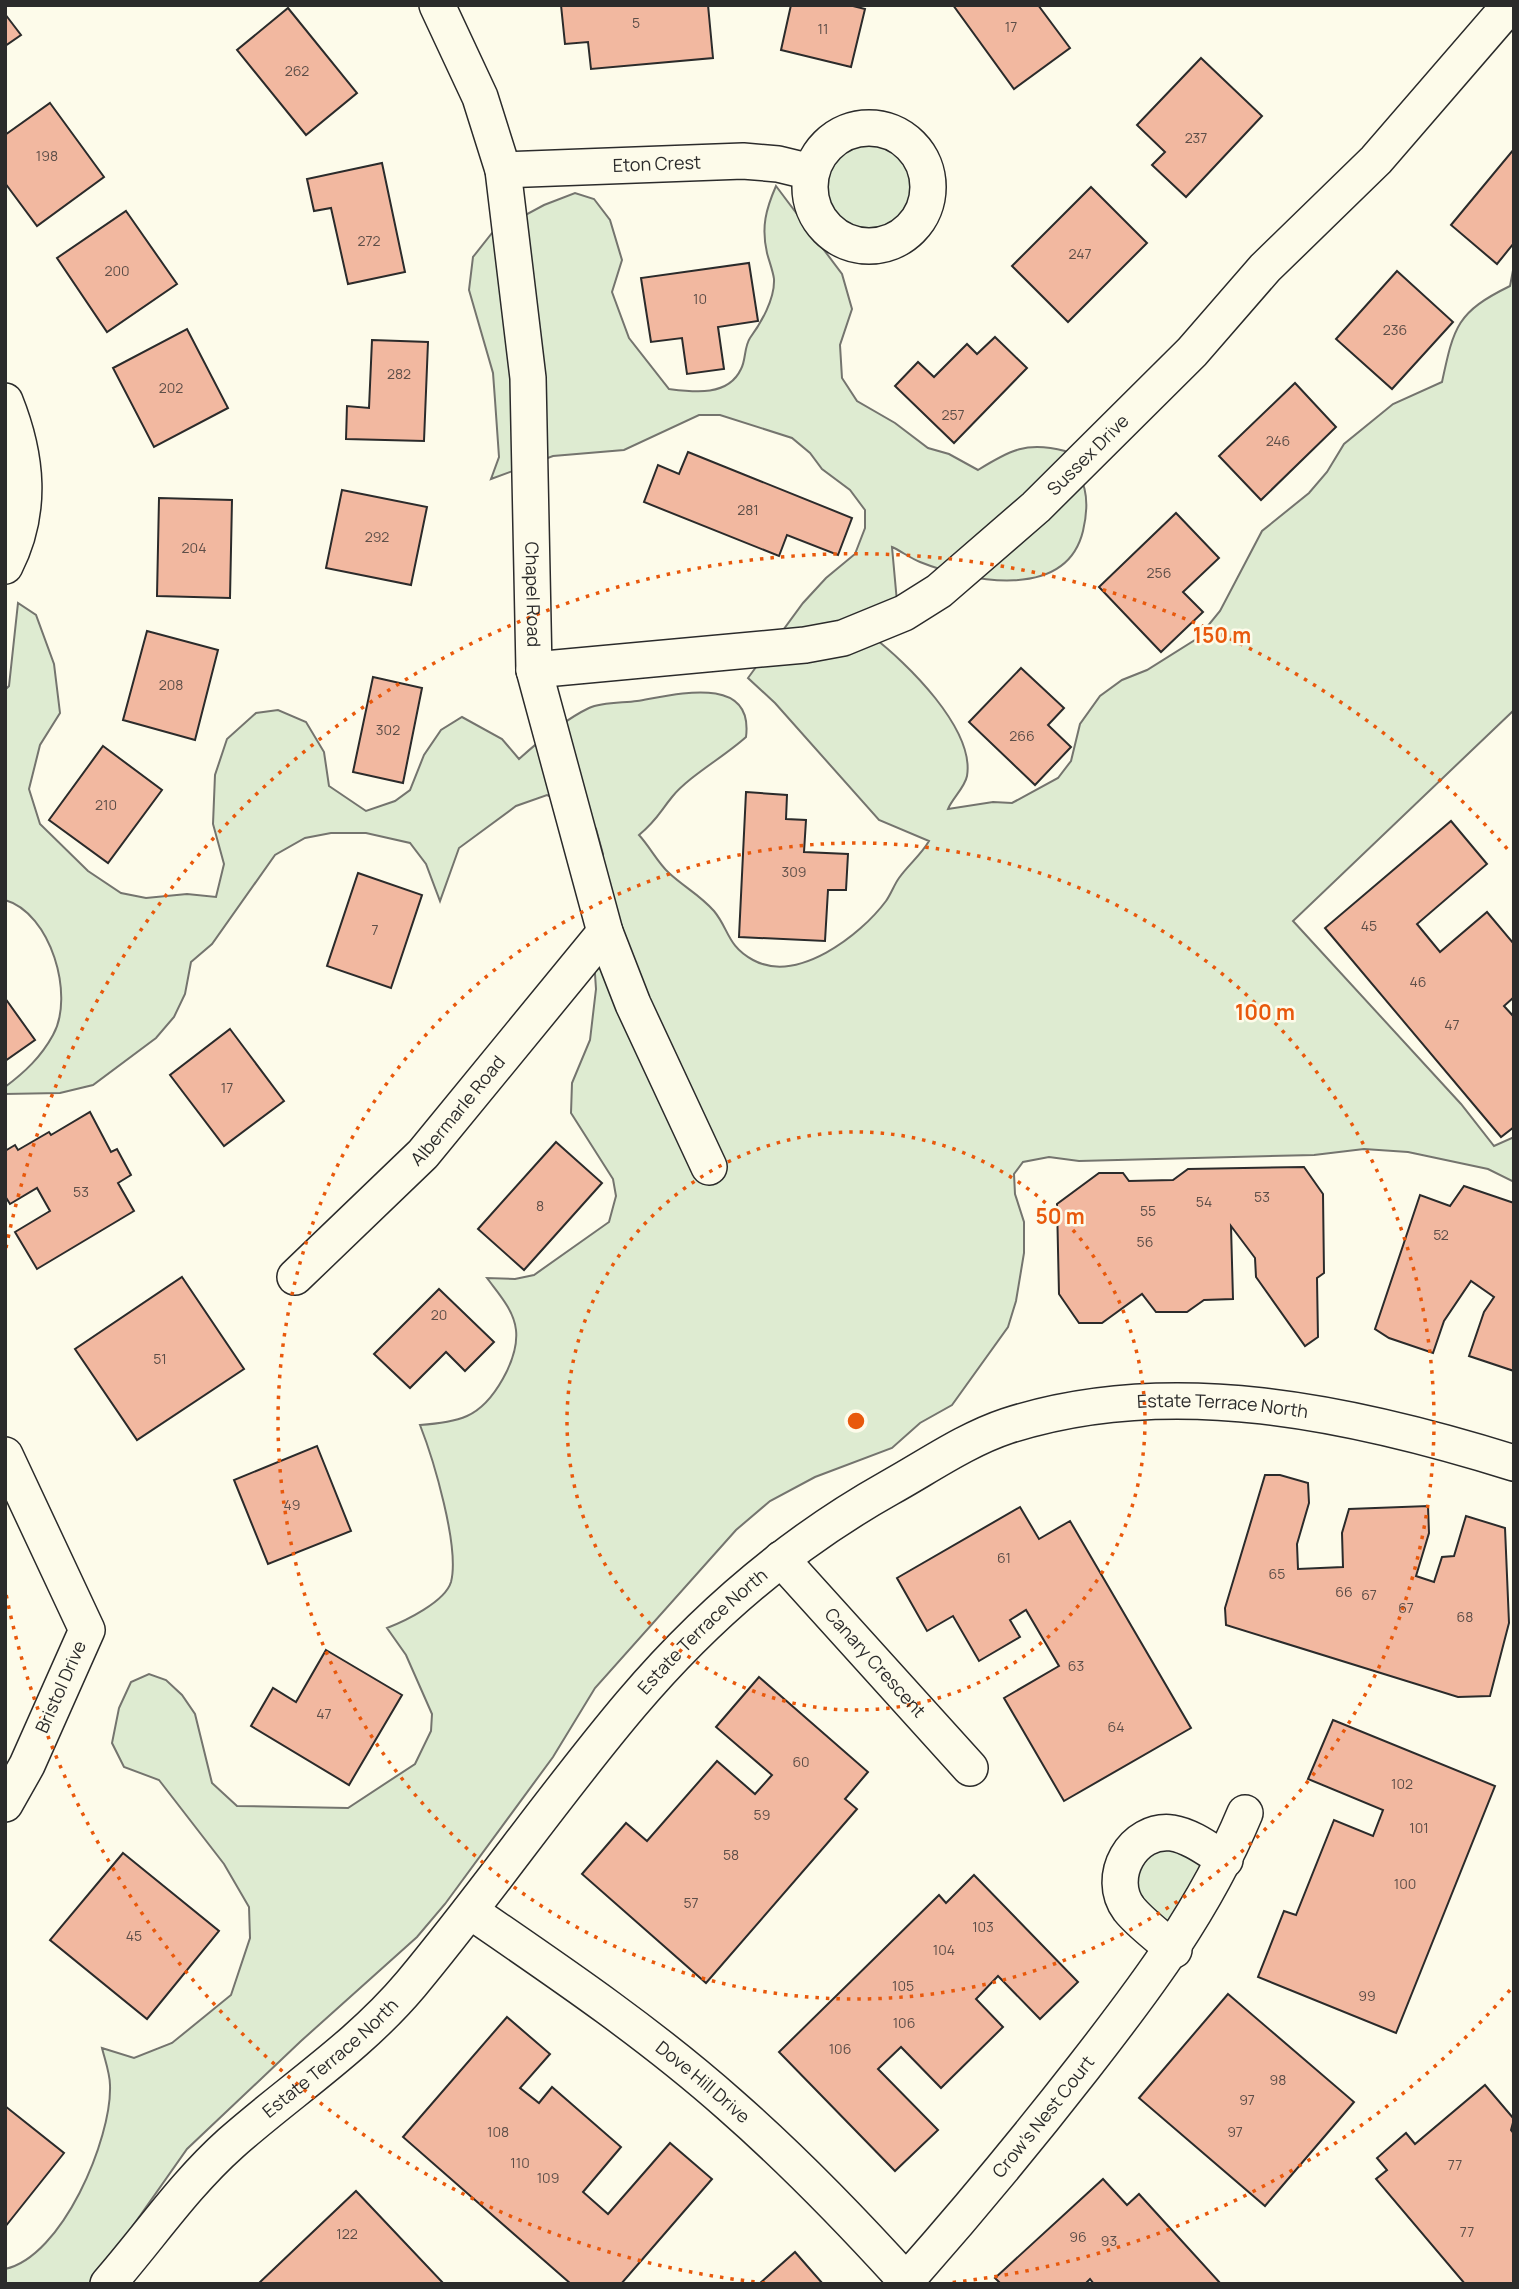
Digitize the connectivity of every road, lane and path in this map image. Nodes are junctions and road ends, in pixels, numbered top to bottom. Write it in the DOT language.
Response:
graph roads {
  1 [pos="437,5"];
  2 [pos="1510,5"];
  3 [pos="503,170"];
  4 [pos="811,172"];
  5 [pos="5,401"];
  6 [pos="5,566"];
  7 [pos="534,670"];
  8 [pos="605,932"];
  9 [pos="709,1167"];
  10 [pos="295,1277"];
  11 [pos="5,1455"];
  12 [pos="1514,1463"];
  13 [pos="781,1559"];
  14 [pos="970,1768"];
  15 [pos="5,1804"];
  16 [pos="1245,1813"];
  17 [pos="1226,1860"];
  18 [pos="470,1911"];
  19 [pos="1174,1950"];
  20 [pos="121,2279"];
  21 [pos="908,2282"];
  1 -- 3 [label="street, Chapel Road"];
  2 -- 7 [label="street, Sussex Drive"];
  3 -- 4 [label="street, Eton Crest"];
  3 -- 7 [label="street, Chapel Road"];
  5 -- 6 [label="street"];
  7 -- 8 [label="street, Chapel Road"];
  8 -- 9 [label="street, Chapel Road"];
  8 -- 10 [label="street, Albermarle Road"];
  11 -- 15 [label="street, Bristol Drive"];
  12 -- 13 [label="street, Estate Terrace North"];
  13 -- 14 [label="street, Canary Crescent"];
  13 -- 18 [label="street, Estate Terrace North"];
  16 -- 17 [label="street, Crow's Nest Court"];
  17 -- 19 [label="street, Crow's Nest Court"];
  17 -- 19 [label="street"];
  18 -- 20 [label="street, Estate Terrace North"];
  18 -- 21 [label="street, Dove Hill Drive"];
  19 -- 21 [label="street, Crow's Nest Court"];
}
